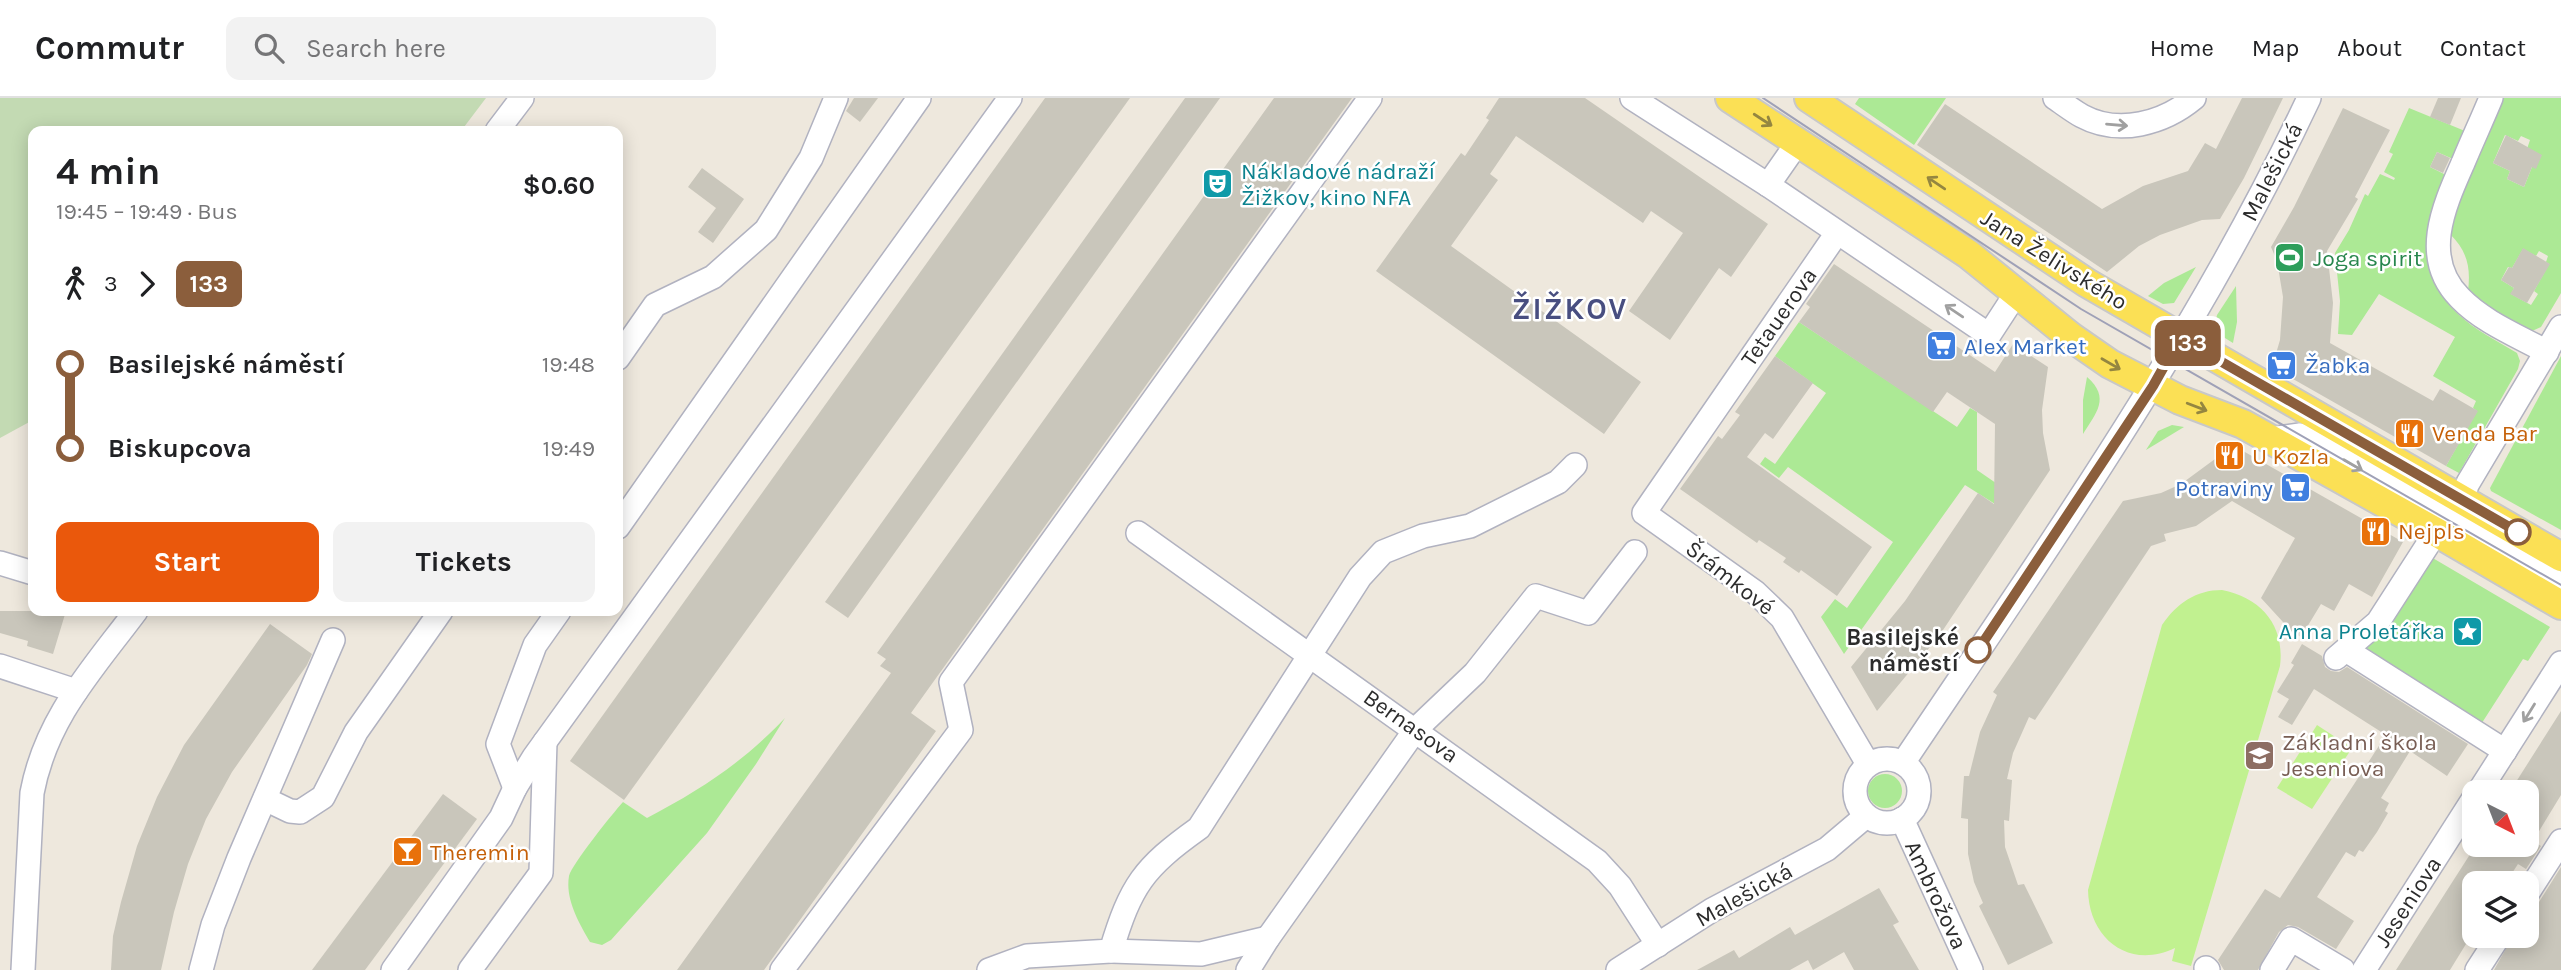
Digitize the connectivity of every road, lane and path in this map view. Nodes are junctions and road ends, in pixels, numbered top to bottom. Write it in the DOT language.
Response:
graph roads {
  1 [pos="522,98"];
  2 [pos="836,98"];
  3 [pos="919,98"];
  4 [pos="1010,98"];
  5 [pos="1370,98"];
  6 [pos="1632,98"];
  7 [pos="1730,98"];
  8 [pos="1809,98"];
  9 [pos="2055,98"];
  10 [pos="2194,98"];
  11 [pos="2309,98"];
  12 [pos="2491,98"];
  13 [pos="501,126"];
  14 [pos="1798,142"];
  15 [pos="1768,185"];
  16 [pos="1838,233"];
  17 [pos="2017,292"];
  18 [pos="2561,327"];
  19 [pos="2180,338"];
  20 [pos="623,351"];
  21 [pos="2547,352"];
  22 [pos="2153,386"];
  23 [pos="2269,439"];
  24 [pos="1575,465"];
  25 [pos="2461,499"];
  26 [pos="1644,513"];
  27 [pos="623,520"];
  28 [pos="2436,532"];
  29 [pos="1138,533"];
  30 [pos="1635,552"];
  31 [pos="2561,557"];
  32 [pos="0,563"];
  33 [pos="28,571"];
  34 [pos="2561,585"];
  35 [pos="2561,605"];
  36 [pos="132,616"];
  37 [pos="437,616"];
  38 [pos="555,616"];
  39 [pos="333,640"];
  40 [pos="1309,654"];
  41 [pos="2561,663"];
  42 [pos="0,666"];
  43 [pos="76,691"];
  44 [pos="1416,729"];
  45 [pos="545,742"];
  46 [pos="2505,751"];
  47 [pos="1903,763"];
  48 [pos="1868,764"];
  49 [pos="2486,780"];
  50 [pos="515,788"];
  51 [pos="265,799"];
  52 [pos="1866,816"];
  53 [pos="2462,817"];
  54 [pos="1902,819"];
  55 [pos="2561,841"];
  56 [pos="2539,875"];
  57 [pos="1268,937"];
  58 [pos="1658,945"];
  59 [pos="2491,948"];
  60 [pos="1111,951"];
  61 [pos="23,970"];
  62 [pos="201,970"];
  63 [pos="393,970"];
  64 [pos="470,970"];
  65 [pos="782,970"];
  66 [pos="989,970"];
  67 [pos="1248,970"];
  68 [pos="1618,970"];
  69 [pos="1971,970"];
  70 [pos="2272,970"];
  71 [pos="2343,970"];
  72 [pos="2364,970"];
  73 [pos="2477,970"];
  1 -- 13 [label="street"];
  2 -- 20 [label="street"];
  3 -- 27 [label="street"];
  4 -- 45 [label="street"];
  5 -- 65 [label="street"];
  6 -- 15 [label="street"];
  7 -- 14 [label="main road, Jana Želivského, one-way"];
  19 -- 8 [label="main road, Jana Želivského, one-way"];
  9 -- 10 [label="street, one-way"];
  11 -- 19 [label="street, Malešická"];
  12 -- 21 [label="street"];
  14 -- 15 [label="street"];
  14 -- 17 [label="main road, Jana Želivského"];
  15 -- 16 [label="street"];
  17 -- 16 [label="street, one-way"];
  16 -- 26 [label="street, Tetauerova"];
  17 -- 22 [label="main road, Jana Želivského, one-way"];
  18 -- 21 [label="street"];
  19 -- 22 [label="street"];
  19 -- 25 [label="main road, Jana Želivského"];
  21 -- 25 [label="street"];
  22 -- 23 [label="main road, Jana Želivského, one-way"];
  22 -- 47 [label="street"];
  23 -- 28 [label="main road, Jana Želivského"];
  23 -- 34 [label="street, one-way"];
  24 -- 40 [label="street"];
  25 -- 31 [label="main road, Jana Želivského"];
  26 -- 48 [label="street, Šrámkové"];
  28 -- 35 [label="main road, Jana Želivského"];
  28 -- 46 [label="street"];
  29 -- 40 [label="street, Bernasova"];
  30 -- 44 [label="street"];
  32 -- 33 [label="street"];
  36 -- 43 [label="street"];
  37 -- 51 [label="street"];
  38 -- 50 [label="street"];
  39 -- 51 [label="street"];
  40 -- 44 [label="street, Bernasova"];
  40 -- 60 [label="street"];
  41 -- 46 [label="street, one-way"];
  42 -- 43 [label="street"];
  43 -- 61 [label="street"];
  44 -- 57 [label="street"];
  44 -- 58 [label="street, Bernasova"];
  45 -- 50 [label="street"];
  45 -- 64 [label="street"];
  46 -- 49 [label="street"];
  47 -- 48 [label="street"];
  47 -- 54 [label="street"];
  48 -- 52 [label="street"];
  50 -- 63 [label="street"];
  51 -- 62 [label="street"];
  52 -- 54 [label="street"];
  52 -- 58 [label="street, Malešická"];
  53 -- 72 [label="street, Jeseniova"];
  54 -- 69 [label="street, Ambrožova"];
  55 -- 56 [label="street"];
  57 -- 60 [label="street"];
  57 -- 67 [label="street"];
  58 -- 68 [label="street, Malešická"];
  59 -- 73 [label="street"];
  60 -- 66 [label="street"];
  70 -- 71 [label="street"];
}
